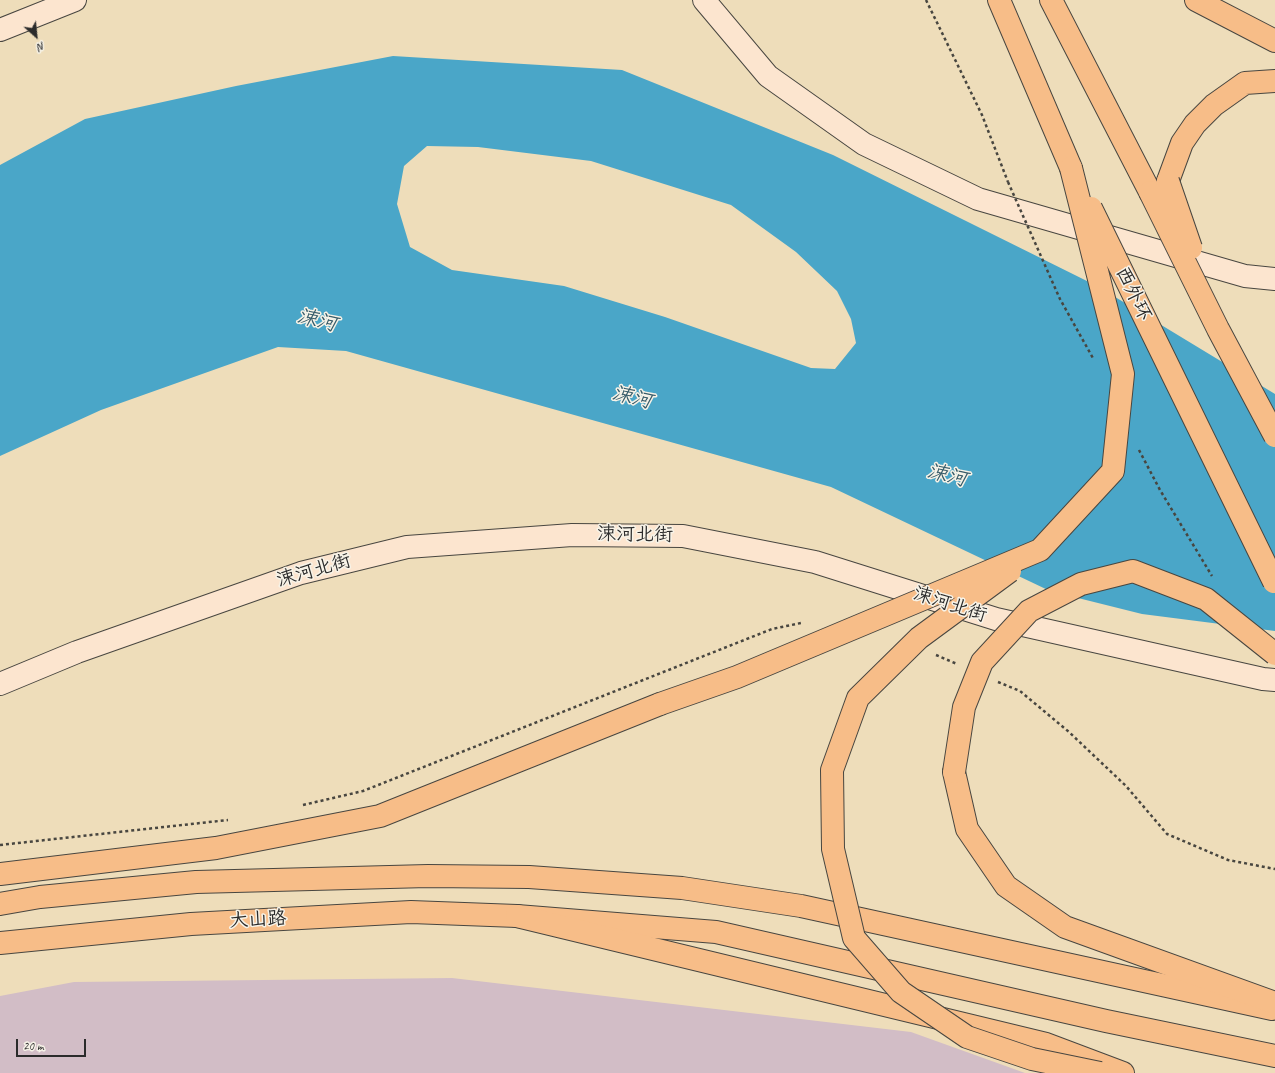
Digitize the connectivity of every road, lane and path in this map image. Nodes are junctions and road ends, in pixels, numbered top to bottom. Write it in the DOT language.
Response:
graph roads {
  1 [pos="75,0"];
  2 [pos="704,0"];
  3 [pos="926,0"];
  4 [pos="1051,0"];
  5 [pos="1196,0"];
  6 [pos="999,1"];
  7 [pos="0,30"];
  8 [pos="1275,41"];
  9 [pos="1275,81"];
  10 [pos="1071,168"];
  11 [pos="1008,182"];
  12 [pos="1159,186"];
  13 [pos="1275,279"];
  14 [pos="1275,436"];
  15 [pos="1040,550"];
  16 [pos="1275,584"];
  17 [pos="807,622"];
  18 [pos="934,654"];
  19 [pos="1275,654"];
  20 [pos="962,666"];
  21 [pos="991,679"];
  22 [pos="1275,680"];
  23 [pos="0,684"];
  24 [pos="301,806"];
  25 [pos="232,820"];
  26 [pos="0,845"];
  27 [pos="1275,869"];
  28 [pos="0,874"];
  29 [pos="0,904"];
  30 [pos="517,916"];
  31 [pos="0,943"];
  32 [pos="1275,1003"];
  33 [pos="1275,1010"];
  34 [pos="1275,1056"];
  35 [pos="1100,1073"];
  36 [pos="1123,1073"];
  1 -- 7 [label="main road"];
  2 -- 13 [label="main road"];
  3 -- 11 [label="path"];
  4 -- 12 [label="main road"];
  5 -- 8 [label="main road"];
  6 -- 10 [label="main road, 西外环"];
  9 -- 12 [label="main road"];
  10 -- 15 [label="main road, bridge"];
  10 -- 16 [label="main road, 西外环, bridge"];
  12 -- 14 [label="main road, bridge"];
  15 -- 28 [label="main road, bridge"];
  15 -- 35 [label="main road, bridge"];
  17 -- 24 [label="path"];
  18 -- 20 [label="path"];
  19 -- 32 [label="main road, bridge"];
  21 -- 27 [label="path"];
  22 -- 23 [label="main road, 涑河北街"];
  25 -- 26 [label="path"];
  29 -- 33 [label="main road, 大山路"];
  30 -- 31 [label="main road, 大山路"];
  30 -- 34 [label="main road"];
  30 -- 36 [label="main road"];
}
